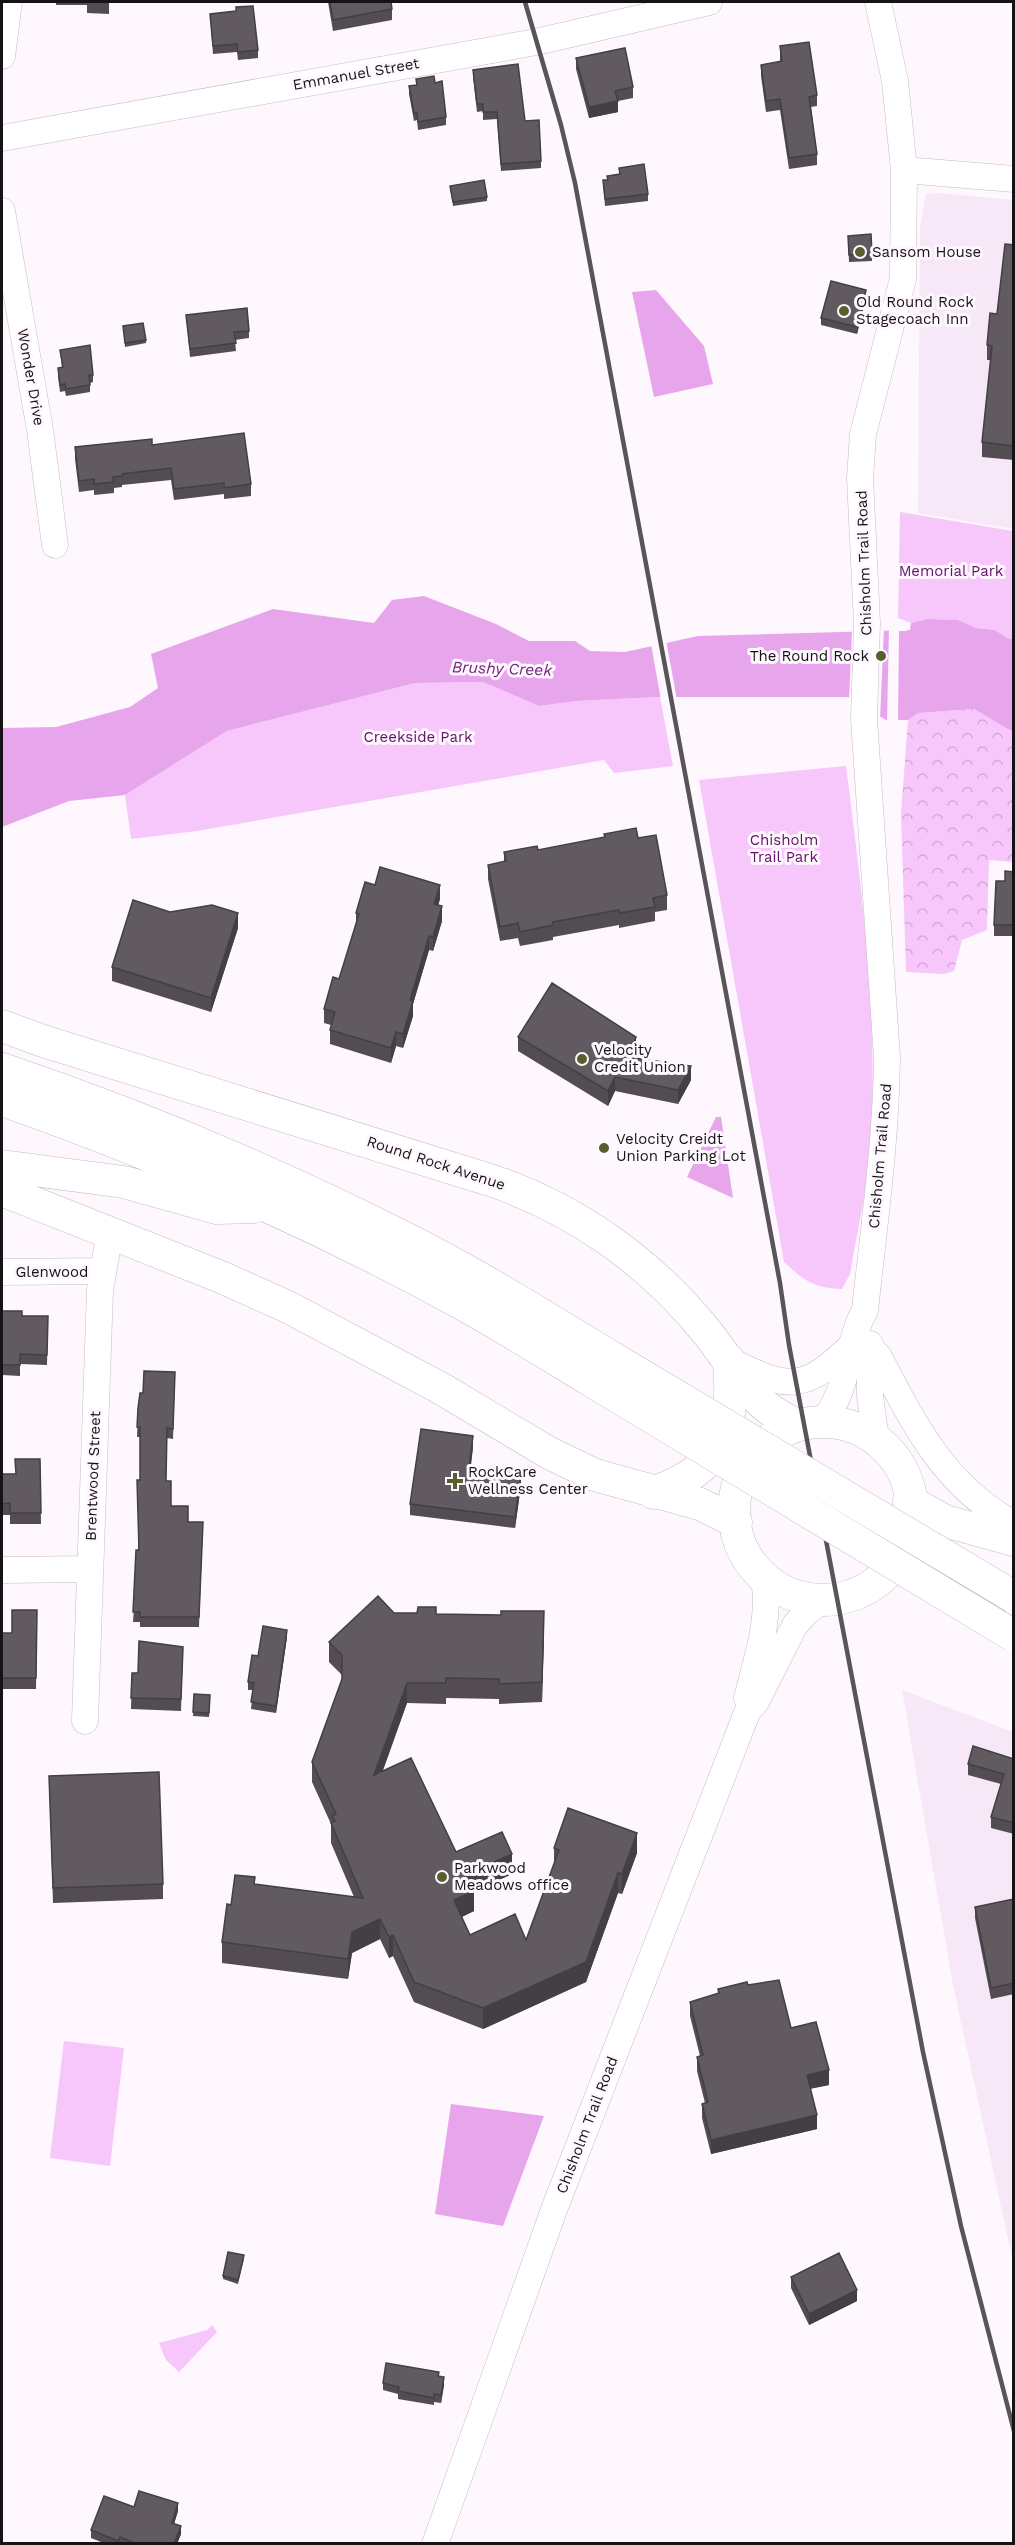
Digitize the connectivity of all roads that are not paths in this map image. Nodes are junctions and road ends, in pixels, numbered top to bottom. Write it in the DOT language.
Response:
graph roads {
  1 [pos="9,2"];
  2 [pos="709,2"];
  3 [pos="878,2"];
  4 [pos="628,10"];
  5 [pos="2,56"];
  6 [pos="2,138"];
  7 [pos="904,170"];
  8 [pos="1014,179"];
  9 [pos="2,211"];
  10 [pos="55,545"];
  11 [pos="2,1026"];
  12 [pos="2,1069"];
  13 [pos="2,1100"];
  14 [pos="2,1166"];
  15 [pos="2,1190"];
  16 [pos="267,1207"];
  17 [pos="110,1233"];
  18 [pos="103,1271"];
  19 [pos="2,1272"];
  20 [pos="862,1345"];
  21 [pos="729,1360"];
  22 [pos="603,1370"];
  23 [pos="809,1423"];
  24 [pos="876,1439"];
  25 [pos="653,1493"];
  26 [pos="909,1501"];
  27 [pos="736,1522"];
  28 [pos="1014,1524"];
  29 [pos="1014,1540"];
  30 [pos="89,1569"];
  31 [pos="2,1570"];
  32 [pos="764,1579"];
  33 [pos="1014,1597"];
  34 [pos="821,1601"];
  35 [pos="1014,1636"];
  36 [pos="748,1710"];
  37 [pos="85,1721"];
  38 [pos="435,2544"];
  1 -- 5 [label="street"];
  2 -- 4 [label="street, Emmanuel Street"];
  3 -- 7 [label="street, Chisholm Trail Road"];
  4 -- 6 [label="street, Emmanuel Street"];
  7 -- 8 [label="street"];
  7 -- 20 [label="street, Chisholm Trail Road"];
  9 -- 10 [label="street, Wonder Drive"];
  11 -- 21 [label="main road, Round Rock Avenue"];
  12 -- 22 [label="main road"];
  13 -- 16 [label="main road"];
  14 -- 16 [label="main road"];
  15 -- 17 [label="main road"];
  16 -- 22 [label="main road"];
  17 -- 18 [label="street, Brentwood Street"];
  17 -- 25 [label="main road"];
  18 -- 19 [label="street, Glenwood"];
  18 -- 30 [label="street, Brentwood Street"];
  20 -- 21 [label="street"];
  20 -- 23 [label="street, Chisholm Trail Road"];
  20 -- 24 [label="street, Chisholm Trail Road"];
  20 -- 28 [label="street"];
  21 -- 23 [label="main road, Round Rock Avenue"];
  21 -- 25 [label="main road"];
  22 -- 33 [label="main road, bridge"];
  22 -- 35 [label="main road, bridge"];
  23 -- 24 [label="main road"];
  23 -- 27 [label="main road"];
  24 -- 26 [label="main road"];
  25 -- 27 [label="main road"];
  26 -- 29 [label="main road"];
  26 -- 34 [label="main road"];
  27 -- 32 [label="main road"];
  30 -- 31 [label="street"];
  30 -- 37 [label="street, Brentwood Street"];
  32 -- 34 [label="main road"];
  32 -- 36 [label="street, Chisholm Trail Road"];
  34 -- 36 [label="street, Chisholm Trail Road"];
  36 -- 38 [label="street, Chisholm Trail Road"];
}
